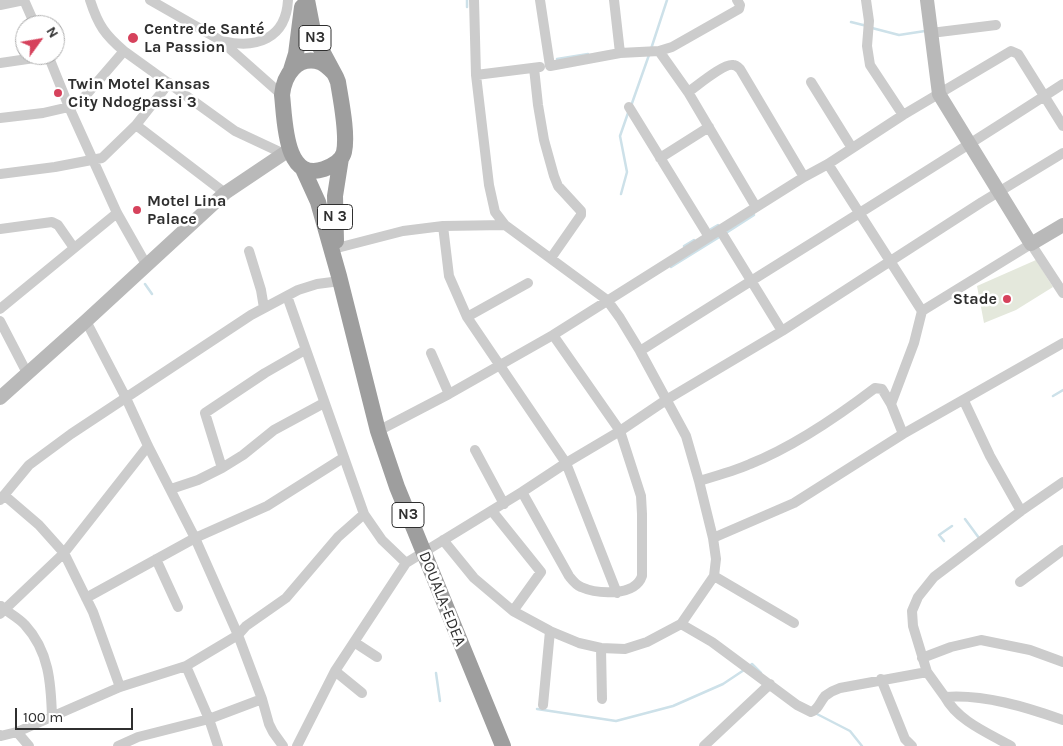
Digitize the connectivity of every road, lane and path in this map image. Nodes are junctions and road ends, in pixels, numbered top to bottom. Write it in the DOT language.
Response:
graph roads {
  1 [pos="24,0"];
  2 [pos="90,0"];
  3 [pos="150,0"];
  4 [pos="288,0"];
  5 [pos="303,0"];
  6 [pos="307,0"];
  7 [pos="474,0"];
  8 [pos="540,0"];
  9 [pos="614,0"];
  10 [pos="737,0"];
  11 [pos="866,0"];
  12 [pos="927,0"];
  13 [pos="0,5"];
  14 [pos="31,15"];
  15 [pos="996,25"];
  16 [pos="931,33"];
  17 [pos="220,40"];
  18 [pos="124,51"];
  19 [pos="660,51"];
  20 [pos="620,53"];
  21 [pos="15,61"];
  22 [pos="0,63"];
  23 [pos="52,65"];
  24 [pos="550,66"];
  25 [pos="534,68"];
  26 [pos="291,70"];
  27 [pos="333,72"];
  28 [pos="476,75"];
  29 [pos="811,82"];
  30 [pos="169,83"];
  31 [pos="1063,84"];
  32 [pos="688,92"];
  33 [pos="939,94"];
  34 [pos="282,95"];
  35 [pos="1045,96"];
  36 [pos="69,107"];
  37 [pos="629,107"];
  38 [pos="903,115"];
  39 [pos="0,118"];
  40 [pos="136,125"];
  41 [pos="1063,126"];
  42 [pos="709,127"];
  43 [pos="971,144"];
  44 [pos="852,148"];
  45 [pos="286,151"];
  46 [pos="1063,153"];
  47 [pos="341,158"];
  48 [pos="660,158"];
  49 [pos="93,161"];
  50 [pos="828,164"];
  51 [pos="303,169"];
  52 [pos="0,174"];
  53 [pos="804,176"];
  54 [pos="1001,192"];
  55 [pos="225,193"];
  56 [pos="756,207"];
  57 [pos="117,213"];
  58 [pos="859,214"];
  59 [pos="505,225"];
  60 [pos="1063,225"];
  61 [pos="443,226"];
  62 [pos="0,229"];
  63 [pos="720,230"];
  64 [pos="709,237"];
  65 [pos="1032,244"];
  66 [pos="74,248"];
  67 [pos="337,248"];
  68 [pos="249,251"];
  69 [pos="551,258"];
  70 [pos="891,262"];
  71 [pos="147,266"];
  72 [pos="340,278"];
  73 [pos="751,280"];
  74 [pos="528,282"];
  75 [pos="1063,293"];
  76 [pos="286,296"];
  77 [pos="607,300"];
  78 [pos="264,308"];
  79 [pos="0,309"];
  80 [pos="922,311"];
  81 [pos="467,317"];
  82 [pos="0,320"];
  83 [pos="86,321"];
  84 [pos="782,331"];
  85 [pos="553,335"];
  86 [pos="1063,343"];
  87 [pos="305,350"];
  88 [pos="640,351"];
  89 [pos="430,353"];
  90 [pos="501,365"];
  91 [pos="27,372"];
  92 [pos="449,394"];
  93 [pos="0,398"];
  94 [pos="126,398"];
  95 [pos="666,400"];
  96 [pos="964,401"];
  97 [pos="324,403"];
  98 [pos="892,404"];
  99 [pos="378,431"];
  100 [pos="620,431"];
  101 [pos="903,434"];
  102 [pos="148,446"];
  103 [pos="475,450"];
  104 [pos="343,458"];
  105 [pos="566,463"];
  106 [pos="222,468"];
  107 [pos="699,481"];
  108 [pos="1063,482"];
  109 [pos="171,489"];
  110 [pos="522,492"];
  111 [pos="2,498"];
  112 [pos="504,504"];
  113 [pos="492,511"];
  114 [pos="1021,511"];
  115 [pos="364,514"];
  116 [pos="195,538"];
  117 [pos="713,538"];
  118 [pos="443,540"];
  119 [pos="1063,550"];
  120 [pos="423,552"];
  121 [pos="64,553"];
  122 [pos="156,559"];
  123 [pos="406,563"];
  124 [pos="714,576"];
  125 [pos="1020,582"];
  126 [pos="617,592"];
  127 [pos="86,598"];
  128 [pos="178,607"];
  129 [pos="2,609"];
  130 [pos="513,611"];
  131 [pos="794,623"];
  132 [pos="681,624"];
  133 [pos="550,632"];
  134 [pos="238,634"];
  135 [pos="354,642"];
  136 [pos="601,648"];
  137 [pos="377,657"];
  138 [pos="922,658"];
  139 [pos="1063,662"];
  140 [pos="186,666"];
  141 [pos="335,671"];
  142 [pos="926,672"];
  143 [pos="881,679"];
  144 [pos="770,684"];
  145 [pos="120,687"];
  146 [pos="362,694"];
  147 [pos="945,697"];
  148 [pos="262,698"];
  149 [pos="602,699"];
  150 [pos="544,705"];
  151 [pos="52,717"];
  152 [pos="209,719"];
  153 [pos="1063,720"];
  154 [pos="17,732"];
  155 [pos="1,739"];
  156 [pos="905,744"];
  157 [pos="707,745"];
  158 [pos="28,746"];
  159 [pos="118,746"];
  160 [pos="218,746"];
  161 [pos="282,746"];
  162 [pos="297,746"];
  163 [pos="503,746"];
  164 [pos="1011,746"];
  1 -- 13 [label="street"];
  1 -- 14 [label="street"];
  2 -- 18 [label="street"];
  3 -- 17 [label="street"];
  4 -- 17 [label="street"];
  5 -- 26 [label="highway, N3"];
  6 -- 27 [label="highway, N3"];
  7 -- 28 [label="street"];
  8 -- 24 [label="street"];
  9 -- 20 [label="street"];
  10 -- 19 [label="street"];
  11 -- 38 [label="street"];
  12 -- 16 [label="main road"];
  15 -- 16 [label="street"];
  16 -- 33 [label="main road"];
  17 -- 34 [label="street"];
  18 -- 30 [label="street"];
  18 -- 36 [label="street"];
  19 -- 20 [label="street"];
  19 -- 32 [label="street"];
  20 -- 24 [label="street"];
  21 -- 22 [label="street"];
  23 -- 36 [label="street"];
  24 -- 25 [label="street"];
  25 -- 28 [label="street"];
  25 -- 69 [label="street"];
  26 -- 27 [label="highway, N3"];
  26 -- 34 [label="highway, N3"];
  27 -- 47 [label="highway, N3"];
  28 -- 59 [label="street"];
  29 -- 44 [label="street"];
  30 -- 40 [label="street"];
  30 -- 45 [label="street"];
  31 -- 35 [label="street"];
  32 -- 42 [label="street"];
  32 -- 53 [label="street"];
  33 -- 35 [label="street"];
  33 -- 38 [label="street"];
  33 -- 43 [label="main road"];
  34 -- 45 [label="highway, N3"];
  35 -- 41 [label="street"];
  35 -- 43 [label="street"];
  36 -- 39 [label="street"];
  36 -- 49 [label="street"];
  37 -- 48 [label="street"];
  38 -- 44 [label="street"];
  40 -- 49 [label="street"];
  40 -- 55 [label="street"];
  42 -- 48 [label="street"];
  42 -- 56 [label="street"];
  43 -- 54 [label="main road"];
  43 -- 58 [label="street"];
  44 -- 50 [label="street"];
  45 -- 51 [label="highway, N3"];
  45 -- 55 [label="main road"];
  46 -- 54 [label="street"];
  47 -- 51 [label="highway"];
  47 -- 67 [label="highway, N 3"];
  48 -- 64 [label="street"];
  49 -- 52 [label="street"];
  49 -- 57 [label="street"];
  50 -- 53 [label="street"];
  50 -- 58 [label="street"];
  51 -- 72 [label="highway, N 3"];
  53 -- 56 [label="street"];
  54 -- 65 [label="main road"];
  54 -- 70 [label="street"];
  55 -- 71 [label="main road"];
  56 -- 63 [label="street"];
  57 -- 66 [label="street"];
  57 -- 71 [label="street"];
  58 -- 70 [label="street"];
  58 -- 73 [label="street"];
  59 -- 61 [label="street"];
  59 -- 69 [label="street"];
  60 -- 65 [label="main road"];
  61 -- 67 [label="street"];
  61 -- 81 [label="street"];
  62 -- 66 [label="street"];
  63 -- 64 [label="street"];
  63 -- 73 [label="street"];
  64 -- 77 [label="street"];
  65 -- 75 [label="street"];
  65 -- 80 [label="street"];
  66 -- 79 [label="street"];
  67 -- 72 [label="highway, N 3"];
  68 -- 78 [label="street"];
  69 -- 77 [label="street"];
  70 -- 80 [label="street"];
  70 -- 84 [label="street"];
  71 -- 83 [label="main road"];
  72 -- 76 [label="street"];
  72 -- 99 [label="highway, DOUALA-EDEA / N3"];
  73 -- 84 [label="street"];
  73 -- 88 [label="street"];
  74 -- 81 [label="street"];
  76 -- 78 [label="street"];
  76 -- 87 [label="street"];
  77 -- 85 [label="street"];
  77 -- 88 [label="street"];
  78 -- 94 [label="street"];
  80 -- 98 [label="street"];
  81 -- 90 [label="street"];
  82 -- 91 [label="street"];
  83 -- 91 [label="main road"];
  83 -- 94 [label="street"];
  84 -- 95 [label="street"];
  85 -- 90 [label="street"];
  85 -- 100 [label="street"];
  86 -- 96 [label="street"];
  87 -- 97 [label="street"];
  87 -- 106 [label="street"];
  88 -- 95 [label="street"];
  89 -- 92 [label="street"];
  90 -- 92 [label="street"];
  90 -- 105 [label="street"];
  91 -- 93 [label="main road"];
  92 -- 99 [label="street"];
  94 -- 102 [label="street"];
  94 -- 111 [label="street"];
  95 -- 100 [label="street"];
  95 -- 107 [label="street"];
  96 -- 101 [label="street"];
  96 -- 114 [label="street"];
  97 -- 104 [label="street"];
  97 -- 106 [label="street"];
  98 -- 101 [label="street"];
  98 -- 107 [label="street"];
  99 -- 120 [label="highway, DOUALA-EDEA / N3"];
  100 -- 105 [label="street"];
  100 -- 126 [label="street"];
  101 -- 117 [label="street"];
  102 -- 109 [label="street"];
  102 -- 121 [label="street"];
  103 -- 112 [label="street"];
  104 -- 115 [label="street"];
  104 -- 116 [label="street"];
  105 -- 110 [label="street"];
  105 -- 126 [label="street"];
  106 -- 109 [label="street"];
  107 -- 117 [label="street"];
  108 -- 114 [label="street"];
  109 -- 116 [label="street"];
  110 -- 112 [label="street"];
  110 -- 126 [label="street"];
  111 -- 121 [label="street"];
  112 -- 113 [label="street"];
  113 -- 118 [label="street"];
  113 -- 130 [label="street"];
  114 -- 138 [label="street"];
  115 -- 123 [label="street"];
  115 -- 134 [label="street"];
  116 -- 122 [label="street"];
  116 -- 134 [label="street"];
  117 -- 124 [label="street"];
  118 -- 120 [label="street"];
  118 -- 130 [label="street"];
  119 -- 125 [label="street"];
  120 -- 123 [label="street"];
  120 -- 163 [label="highway, DOUALA-EDEA / N3"];
  121 -- 127 [label="street"];
  121 -- 129 [label="street"];
  122 -- 127 [label="street"];
  122 -- 128 [label="street"];
  123 -- 135 [label="street"];
  124 -- 131 [label="street"];
  124 -- 132 [label="street"];
  127 -- 145 [label="street"];
  129 -- 151 [label="street"];
  130 -- 133 [label="street"];
  132 -- 136 [label="street"];
  132 -- 144 [label="street"];
  133 -- 136 [label="street"];
  133 -- 150 [label="street"];
  134 -- 140 [label="street"];
  134 -- 148 [label="street"];
  135 -- 137 [label="street"];
  135 -- 141 [label="street"];
  136 -- 149 [label="street"];
  138 -- 139 [label="street"];
  138 -- 142 [label="street"];
  140 -- 145 [label="street"];
  140 -- 152 [label="street"];
  141 -- 146 [label="street"];
  141 -- 162 [label="street"];
  142 -- 143 [label="street"];
  142 -- 147 [label="street"];
  143 -- 144 [label="street"];
  143 -- 156 [label="street"];
  144 -- 157 [label="street"];
  145 -- 151 [label="street"];
  147 -- 153 [label="street"];
  147 -- 164 [label="street"];
  148 -- 152 [label="street"];
  148 -- 161 [label="street"];
  151 -- 154 [label="street"];
  152 -- 159 [label="street"];
  152 -- 160 [label="street"];
  154 -- 155 [label="street"];
  154 -- 158 [label="street"];
}
